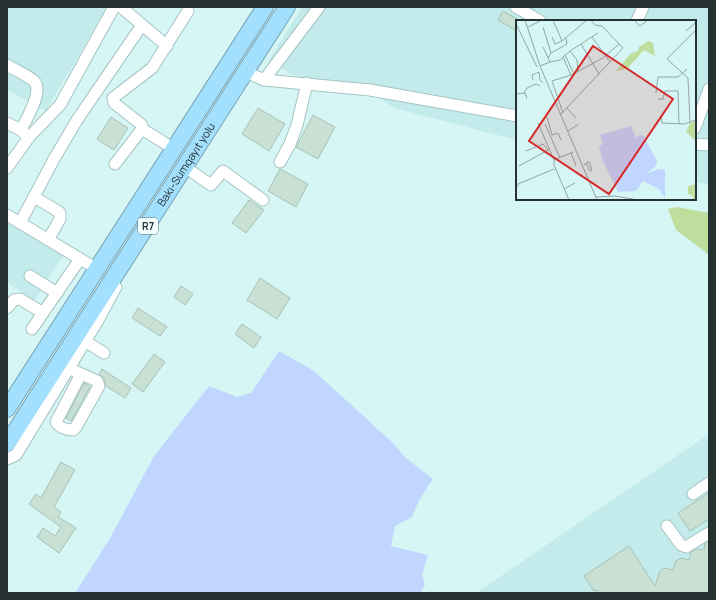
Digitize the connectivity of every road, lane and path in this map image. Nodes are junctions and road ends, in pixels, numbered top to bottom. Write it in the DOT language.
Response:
graph roads {
  1 [pos="114,7"];
  2 [pos="121,7"];
  3 [pos="265,7"];
  4 [pos="288,7"];
  5 [pos="319,7"];
  6 [pos="643,7"];
  7 [pos="523,9"];
  8 [pos="188,11"];
  9 [pos="539,20"];
  10 [pos="636,20"];
  11 [pos="142,25"];
  12 [pos="167,46"];
  13 [pos="7,65"];
  14 [pos="246,72"];
  15 [pos="264,80"];
  16 [pos="306,83"];
  17 [pos="709,89"];
  18 [pos="703,100"];
  19 [pos="516,116"];
  20 [pos="7,123"];
  21 [pos="696,124"];
  22 [pos="142,129"];
  23 [pos="25,134"];
  24 [pos="696,144"];
  25 [pos="709,146"];
  26 [pos="174,149"];
  27 [pos="280,162"];
  28 [pos="115,164"];
  29 [pos="185,167"];
  30 [pos="7,168"];
  31 [pos="34,198"];
  32 [pos="263,200"];
  33 [pos="7,215"];
  34 [pos="20,223"];
  35 [pos="48,240"];
  36 [pos="80,259"];
  37 [pos="97,269"];
  38 [pos="119,270"];
  39 [pos="30,276"];
  40 [pos="57,293"];
  41 [pos="7,308"];
  42 [pos="43,314"];
  43 [pos="32,329"];
  44 [pos="85,341"];
  45 [pos="104,353"];
  46 [pos="68,368"];
  47 [pos="81,374"];
  48 [pos="7,410"];
  49 [pos="7,444"];
  50 [pos="7,459"];
  51 [pos="709,484"];
  52 [pos="693,494"];
  53 [pos="667,526"];
  54 [pos="709,533"];
  1 -- 23 [label="lane"];
  2 -- 11 [label="lane"];
  3 -- 26 [label="highway, Bakı-Sumqayıt yolu / R7"];
  4 -- 14 [label="highway, Bakı-Sumqayıt yolu / R7"];
  5 -- 15 [label="lane"];
  6 -- 10 [label="lane"];
  7 -- 9 [label="lane"];
  8 -- 12 [label="lane"];
  11 -- 12 [label="lane"];
  11 -- 31 [label="lane"];
  12 -- 22 [label="lane"];
  13 -- 23 [label="lane"];
  14 -- 15 [label="lane"];
  14 -- 29 [label="highway, Bakı-Sumqayıt yolu / R7"];
  15 -- 16 [label="lane"];
  16 -- 19 [label="lane"];
  16 -- 27 [label="lane"];
  17 -- 18 [label="lane"];
  18 -- 21 [label="lane"];
  20 -- 23 [label="lane"];
  22 -- 26 [label="lane"];
  22 -- 28 [label="lane"];
  23 -- 30 [label="lane"];
  24 -- 25 [label="lane"];
  26 -- 37 [label="highway, Bakı-Sumqayıt yolu / R7"];
  29 -- 32 [label="lane"];
  29 -- 38 [label="highway, Bakı-Sumqayıt yolu / R7"];
  31 -- 34 [label="lane"];
  31 -- 35 [label="lane"];
  33 -- 34 [label="lane"];
  34 -- 35 [label="lane"];
  35 -- 36 [label="lane"];
  36 -- 37 [label="lane"];
  36 -- 40 [label="lane"];
  37 -- 48 [label="highway, Bakı-Sumqayıt yolu / R7"];
  38 -- 44 [label="lane"];
  38 -- 49 [label="highway, Bakı-Sumqayıt yolu / R7"];
  39 -- 40 [label="lane"];
  40 -- 42 [label="lane"];
  41 -- 42 [label="lane"];
  42 -- 43 [label="lane"];
  44 -- 45 [label="lane"];
  44 -- 46 [label="lane"];
  46 -- 47 [label="lane"];
  46 -- 50 [label="lane"];
  47 -- 47 [label="lane"];
  51 -- 52 [label="lane"];
  53 -- 54 [label="lane"];
}
